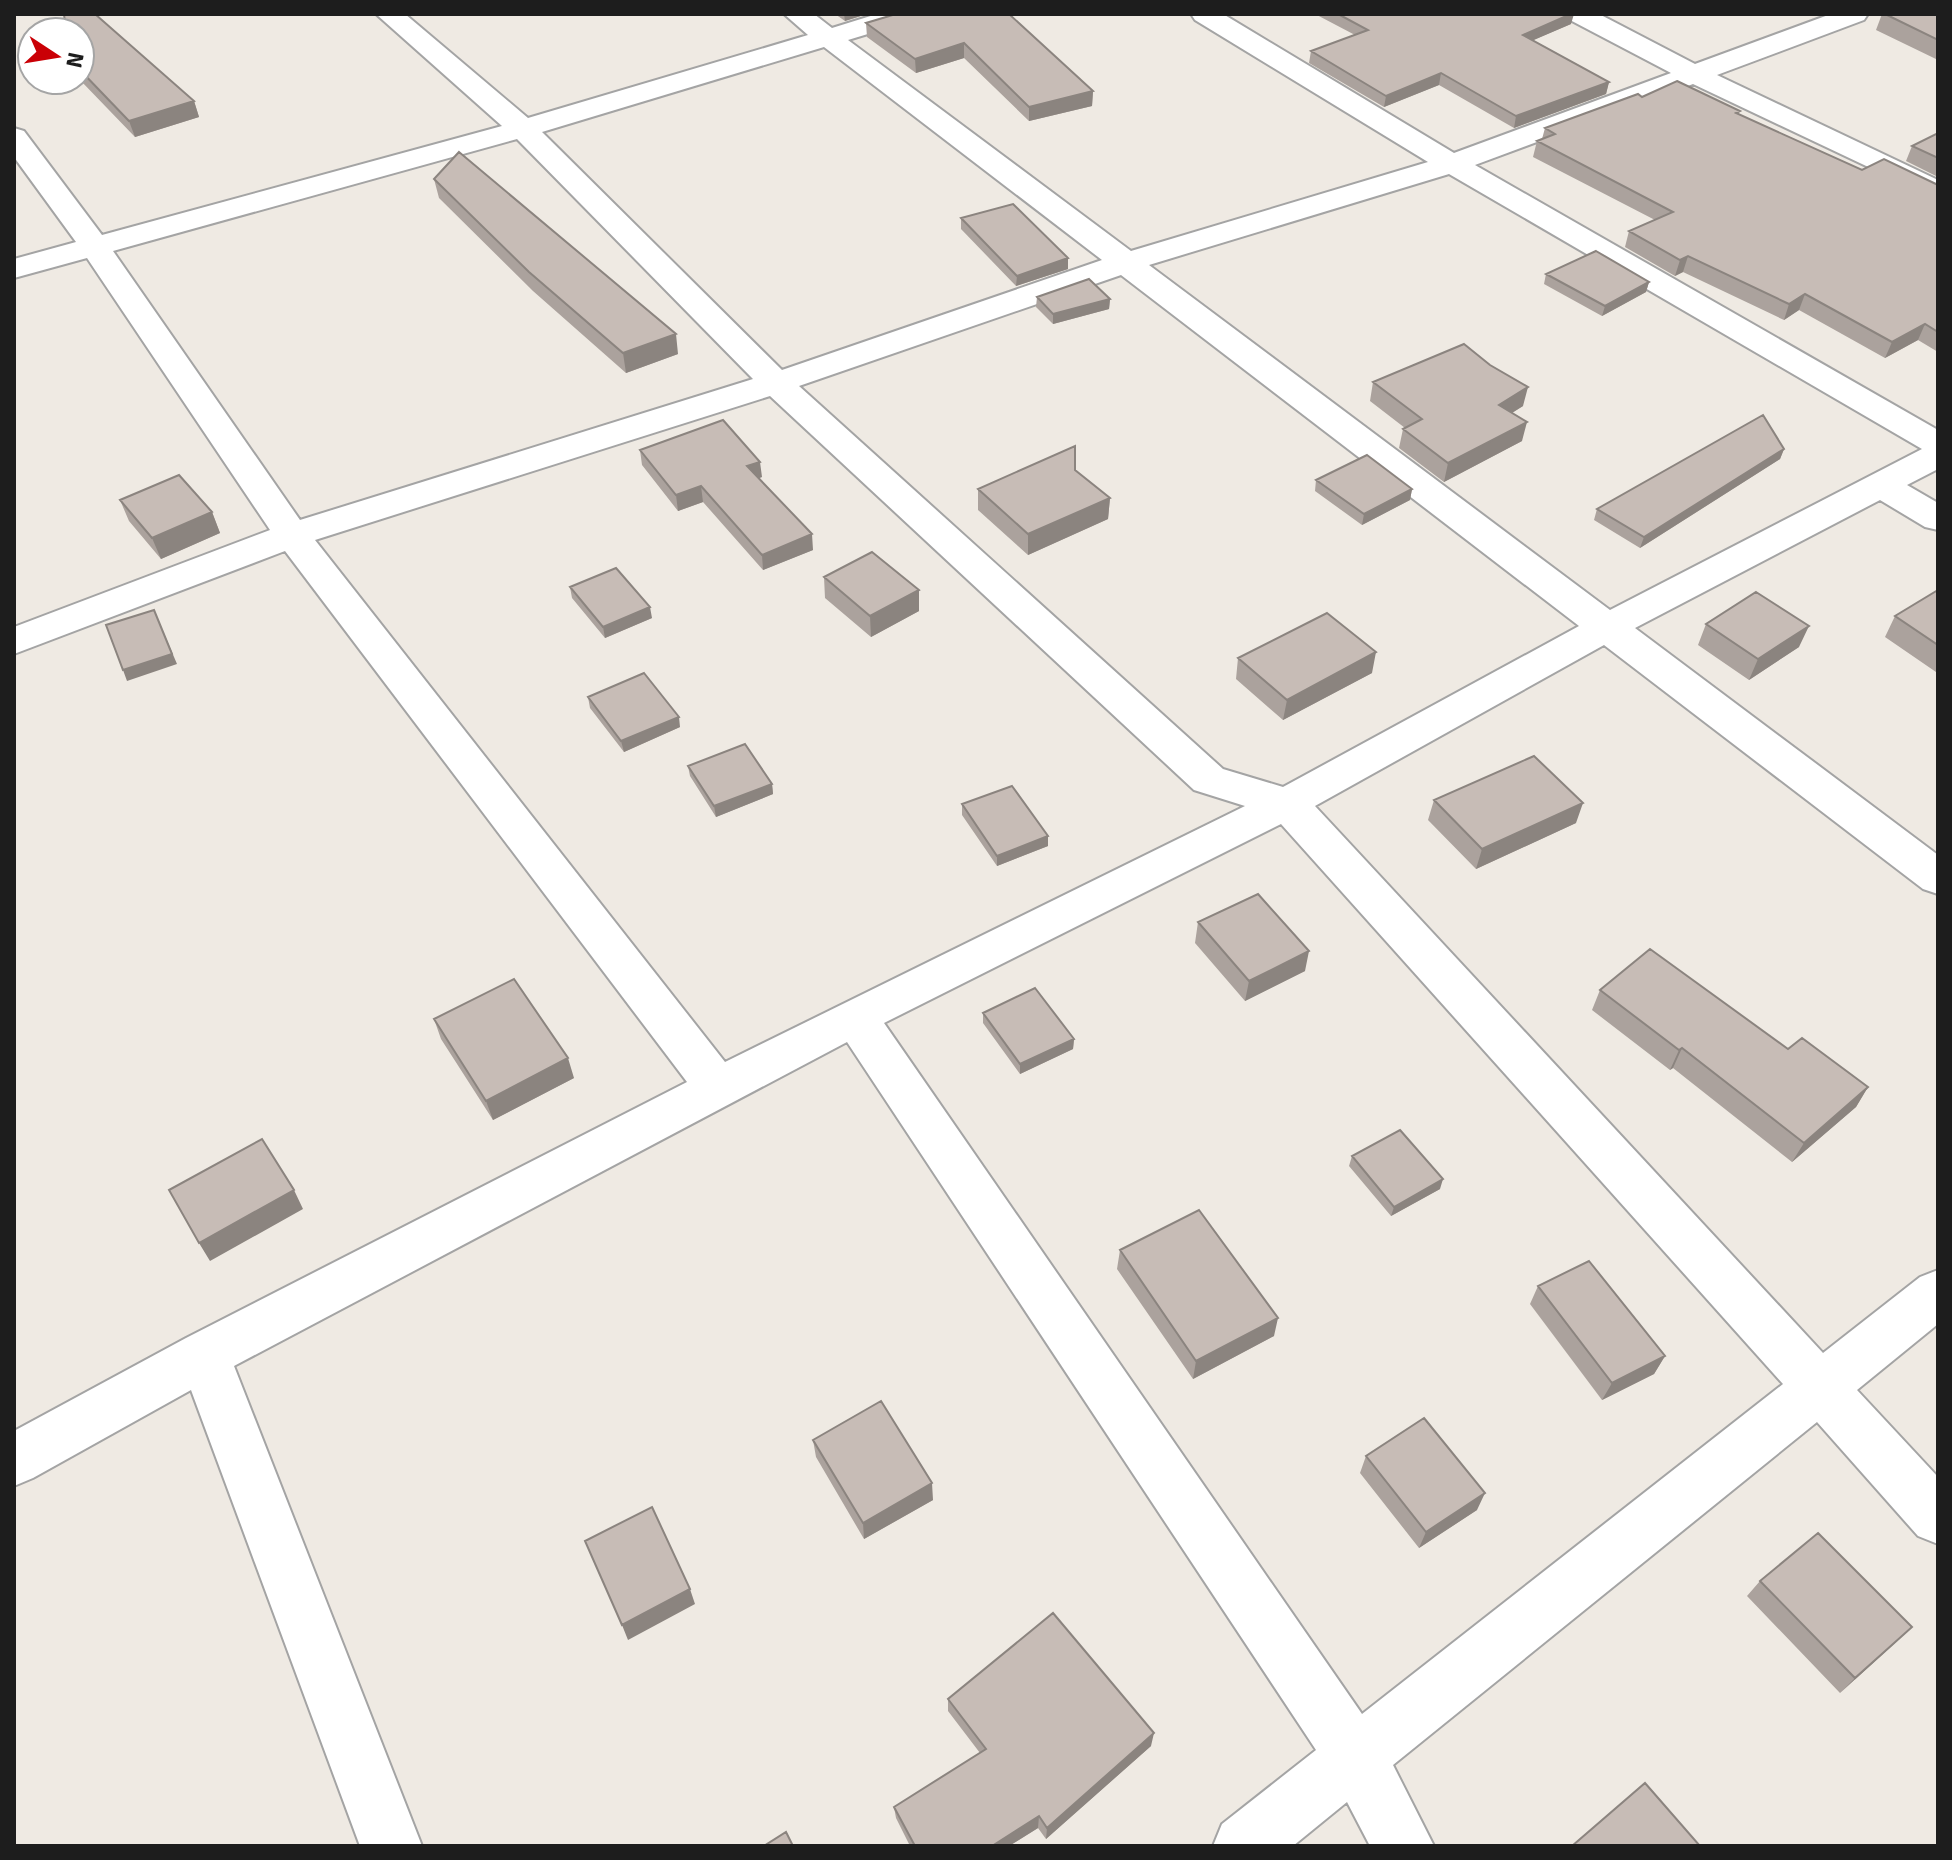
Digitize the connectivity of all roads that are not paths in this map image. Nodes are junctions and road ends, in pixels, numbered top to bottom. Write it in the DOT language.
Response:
graph roads {
  1 [pos="389,14"];
  2 [pos="797,14"];
  3 [pos="905,14"];
  4 [pos="1204,14"];
  5 [pos="1579,14"];
  6 [pos="1855,14"];
  7 [pos="827,36"];
  8 [pos="1692,73"];
  9 [pos="523,129"];
  10 [pos="14,137"];
  11 [pos="1452,164"];
  12 [pos="1938,191"];
  13 [pos="95,247"];
  14 [pos="1127,262"];
  15 [pos="14,269"];
  16 [pos="776,383"];
  17 [pos="1938,444"];
  18 [pos="1938,455"];
  19 [pos="1881,485"];
  20 [pos="1938,519"];
  21 [pos="292,535"];
  22 [pos="1607,627"];
  23 [pos="14,641"];
  24 [pos="1287,803"];
  25 [pos="1938,878"];
  26 [pos="855,1017"];
  27 [pos="718,1088"];
  28 [pos="1938,1293"];
  29 [pos="204,1355"];
  30 [pos="1818,1389"];
  31 [pos="14,1460"];
  32 [pos="1938,1517"];
  33 [pos="1356,1757"];
  34 [pos="391,1846"];
  35 [pos="1244,1846"];
  36 [pos="1403,1846"];
  1 -- 9 [label="street"];
  2 -- 7 [label="street"];
  3 -- 7 [label="street"];
  4 -- 11 [label="street"];
  5 -- 8 [label="street"];
  6 -- 8 [label="street"];
  7 -- 9 [label="street"];
  7 -- 14 [label="street"];
  8 -- 11 [label="street"];
  8 -- 12 [label="street"];
  9 -- 13 [label="street"];
  9 -- 16 [label="street"];
  10 -- 13 [label="street"];
  11 -- 14 [label="street"];
  11 -- 17 [label="street"];
  13 -- 15 [label="street"];
  13 -- 21 [label="street"];
  14 -- 16 [label="street"];
  14 -- 22 [label="street"];
  16 -- 21 [label="street"];
  16 -- 24 [label="street"];
  18 -- 19 [label="street"];
  19 -- 20 [label="street"];
  19 -- 22 [label="street"];
  21 -- 23 [label="street"];
  21 -- 27 [label="street"];
  22 -- 24 [label="street"];
  22 -- 25 [label="street"];
  24 -- 26 [label="street"];
  24 -- 30 [label="street"];
  26 -- 27 [label="street"];
  26 -- 33 [label="street"];
  27 -- 29 [label="street"];
  28 -- 30 [label="street"];
  29 -- 31 [label="street"];
  29 -- 34 [label="street"];
  30 -- 32 [label="street"];
  30 -- 33 [label="street"];
  33 -- 35 [label="street"];
  33 -- 36 [label="street"];
}
